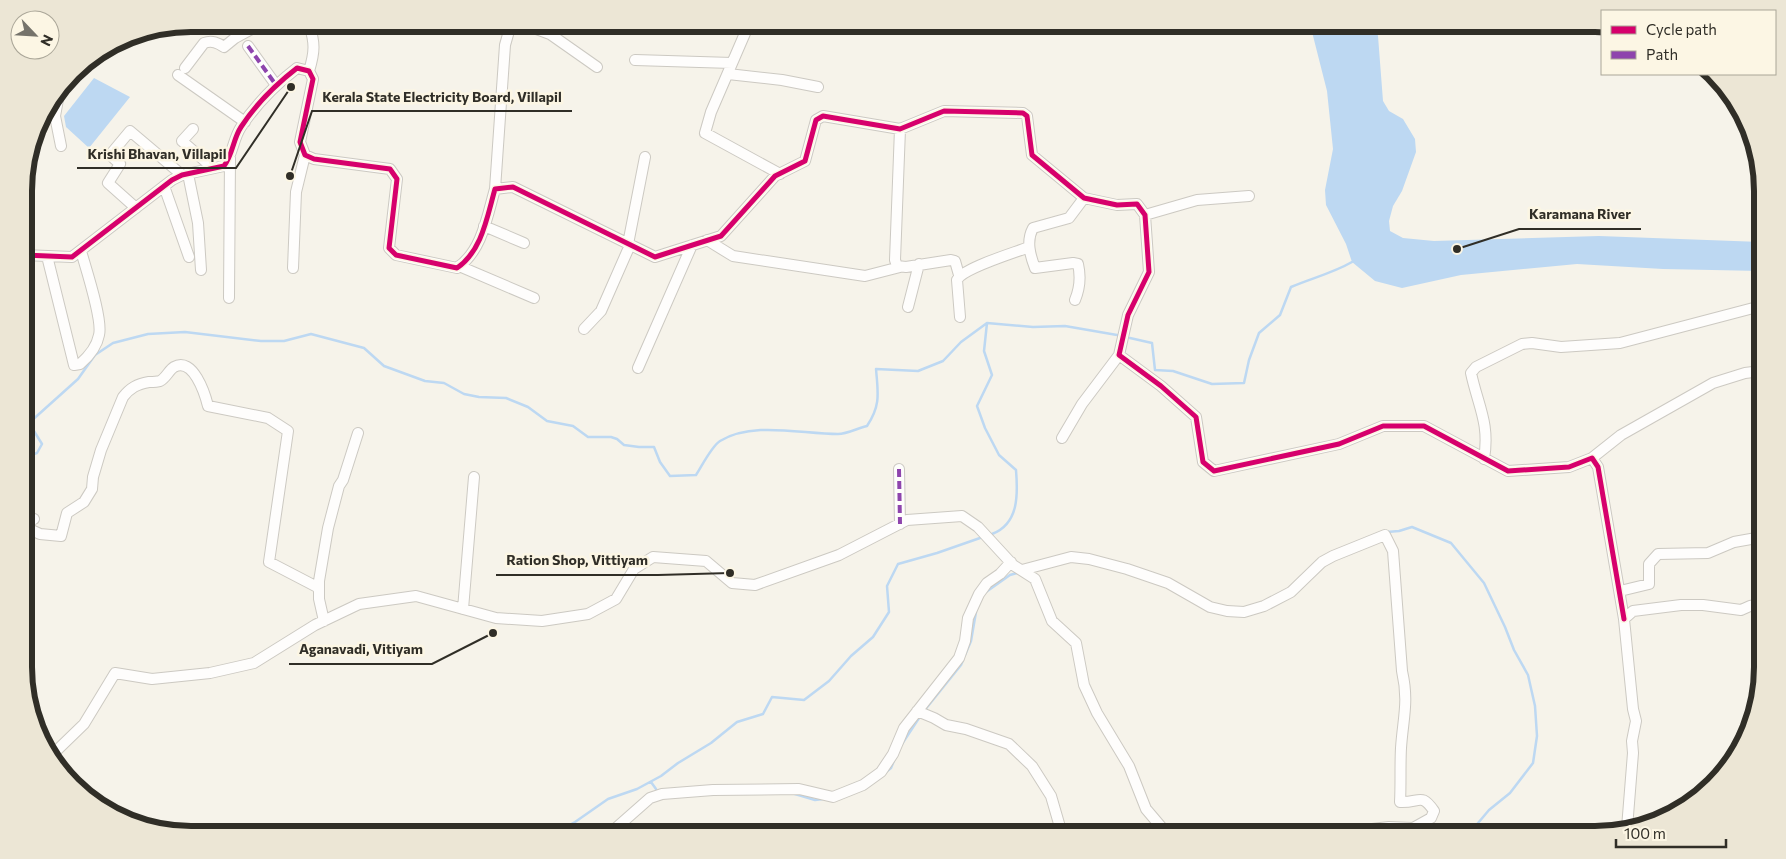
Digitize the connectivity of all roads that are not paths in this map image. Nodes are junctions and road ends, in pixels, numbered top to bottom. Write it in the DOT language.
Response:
graph roads {
  1 [pos="244,33"];
  2 [pos="311,33"];
  3 [pos="508,33"];
  4 [pos="547,33"];
  5 [pos="745,33"];
  6 [pos="248,46"];
  7 [pos="635,60"];
  8 [pos="732,63"];
  9 [pos="597,67"];
  10 [pos="309,71"];
  11 [pos="728,74"];
  12 [pos="276,85"];
  13 [pos="818,86"];
  14 [pos="57,107"];
  15 [pos="245,122"];
  16 [pos="193,129"];
  17 [pos="900,129"];
  18 [pos="61,146"];
  19 [pos="305,155"];
  20 [pos="645,157"];
  21 [pos="230,158"];
  22 [pos="213,168"];
  23 [pos="185,174"];
  24 [pos="780,174"];
  25 [pos="164,186"];
  26 [pos="495,189"];
  27 [pos="1248,196"];
  28 [pos="1084,198"];
  29 [pos="136,208"];
  30 [pos="1145,215"];
  31 [pos="484,226"];
  32 [pos="706,240"];
  33 [pos="524,243"];
  34 [pos="629,244"];
  35 [pos="692,245"];
  36 [pos="1029,247"];
  37 [pos="81,251"];
  38 [pos="33,255"];
  39 [pos="47,256"];
  40 [pos="189,257"];
  41 [pos="919,264"];
  42 [pos="459,266"];
  43 [pos="900,266"];
  44 [pos="293,268"];
  45 [pos="201,270"];
  46 [pos="959,275"];
  47 [pos="229,298"];
  48 [pos="534,298"];
  49 [pos="1075,300"];
  50 [pos="908,307"];
  51 [pos="1754,308"];
  52 [pos="960,317"];
  53 [pos="584,329"];
  54 [pos="1119,355"];
  55 [pos="638,368"];
  56 [pos="1754,372"];
  57 [pos="358,433"];
  58 [pos="1062,438"];
  59 [pos="1484,458"];
  60 [pos="1592,458"];
  61 [pos="899,469"];
  62 [pos="474,476"];
  63 [pos="900,524"];
  64 [pos="32,530"];
  65 [pos="1754,538"];
  66 [pos="1011,562"];
  67 [pos="1022,570"];
  68 [pos="319,584"];
  69 [pos="1620,591"];
  70 [pos="1754,605"];
  71 [pos="463,609"];
  72 [pos="1624,619"];
  73 [pos="324,621"];
  74 [pos="921,713"];
  75 [pos="56,751"];
  76 [pos="1629,822"];
  77 [pos="1060,826"];
  78 [pos="1160,826"];
  79 [pos="1416,826"];
  80 [pos="617,827"];
  1 -- 15 [label="street"];
  2 -- 10 [label="street"];
  3 -- 26 [label="street"];
  4 -- 9 [label="street"];
  5 -- 8 [label="street"];
  6 -- 12 [label="street"];
  7 -- 8 [label="street"];
  8 -- 11 [label="street"];
  10 -- 12 [label="street"];
  10 -- 19 [label="street"];
  11 -- 13 [label="street"];
  11 -- 24 [label="street"];
  12 -- 15 [label="street"];
  14 -- 18 [label="street"];
  15 -- 21 [label="street"];
  16 -- 22 [label="street"];
  17 -- 24 [label="street"];
  17 -- 28 [label="street"];
  17 -- 43 [label="street"];
  19 -- 42 [label="street"];
  19 -- 44 [label="street"];
  20 -- 34 [label="street"];
  21 -- 22 [label="street"];
  21 -- 47 [label="street"];
  22 -- 23 [label="street"];
  23 -- 25 [label="street"];
  23 -- 29 [label="street"];
  23 -- 45 [label="street"];
  24 -- 32 [label="street"];
  25 -- 29 [label="street"];
  25 -- 40 [label="street"];
  26 -- 31 [label="street"];
  26 -- 34 [label="street"];
  27 -- 30 [label="street"];
  28 -- 30 [label="street"];
  28 -- 36 [label="street"];
  29 -- 37 [label="street"];
  30 -- 54 [label="street"];
  31 -- 33 [label="street"];
  31 -- 42 [label="street"];
  32 -- 35 [label="street"];
  32 -- 43 [label="street"];
  34 -- 35 [label="street"];
  34 -- 53 [label="street"];
  35 -- 55 [label="street"];
  36 -- 46 [label="street"];
  36 -- 49 [label="street"];
  37 -- 39 [label="street"];
  37 -- 39 [label="street"];
  38 -- 39 [label="street"];
  41 -- 43 [label="street"];
  41 -- 46 [label="street"];
  41 -- 50 [label="street"];
  42 -- 48 [label="street"];
  46 -- 52 [label="street"];
  51 -- 59 [label="street"];
  54 -- 58 [label="street"];
  54 -- 59 [label="street"];
  56 -- 60 [label="street"];
  57 -- 68 [label="street"];
  59 -- 60 [label="street"];
  60 -- 69 [label="street"];
  61 -- 63 [label="street"];
  62 -- 71 [label="street"];
  63 -- 66 [label="street"];
  63 -- 71 [label="street"];
  64 -- 68 [label="street"];
  65 -- 69 [label="street"];
  66 -- 67 [label="street"];
  66 -- 74 [label="street"];
  67 -- 78 [label="street"];
  67 -- 79 [label="street"];
  68 -- 73 [label="street"];
  69 -- 72 [label="street"];
  70 -- 72 [label="street"];
  71 -- 73 [label="street"];
  72 -- 76 [label="street"];
  73 -- 75 [label="street"];
  74 -- 77 [label="street"];
  74 -- 80 [label="street"];
}
